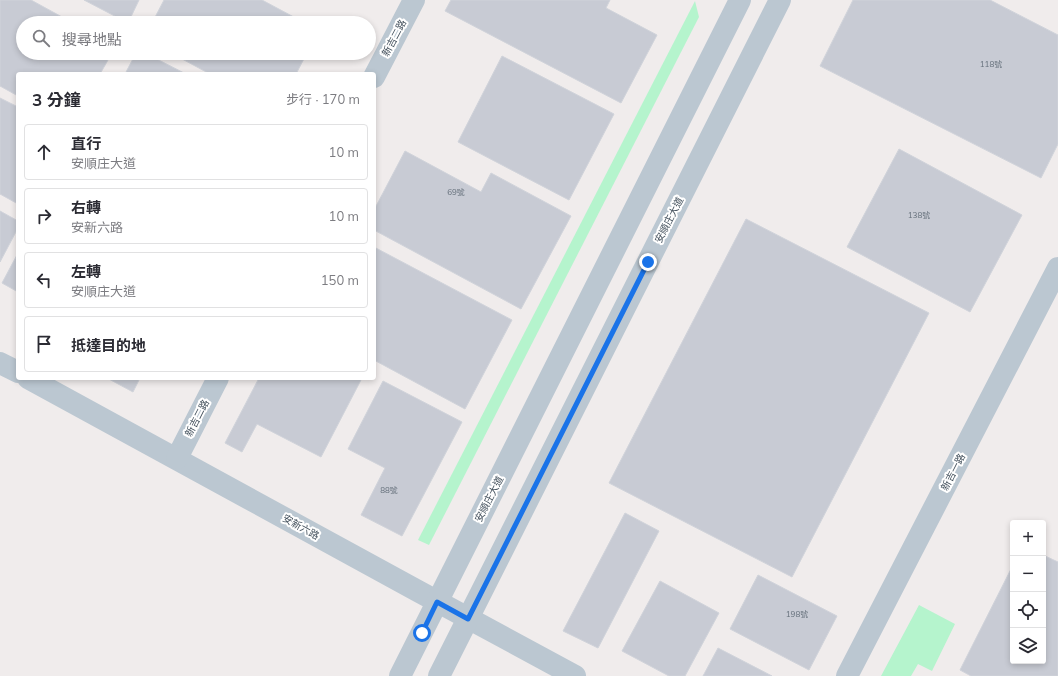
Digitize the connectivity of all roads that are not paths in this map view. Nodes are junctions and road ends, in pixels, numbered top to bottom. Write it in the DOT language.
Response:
graph roads {
  1 [pos="414,0"];
  2 [pos="740,0"];
  3 [pos="780,0"];
  4 [pos="376,73"];
  5 [pos="1058,268"];
  6 [pos="0,363"];
  7 [pos="16,371"];
  8 [pos="32,380"];
  9 [pos="217,380"];
  10 [pos="177,458"];
  11 [pos="437,602"];
  12 [pos="468,619"];
  13 [pos="400,676"];
  14 [pos="440,676"];
  15 [pos="575,676"];
  16 [pos="847,676"];
  1 -- 4 [label="street, 新吉二路"];
  2 -- 11 [label="street, 安順庄大道"];
  3 -- 12 [label="street, 安順庄大道"];
  5 -- 16 [label="street, 新吉一路"];
  6 -- 7 [label="street"];
  8 -- 10 [label="street, 安新六路"];
  9 -- 10 [label="street, 新吉二路"];
  10 -- 11 [label="street, 安新六路"];
  11 -- 12 [label="street, 安新六路"];
  11 -- 13 [label="street, 安順庄大道"];
  12 -- 14 [label="street, 安順庄大道"];
  12 -- 15 [label="street, 安新六路"];
}
